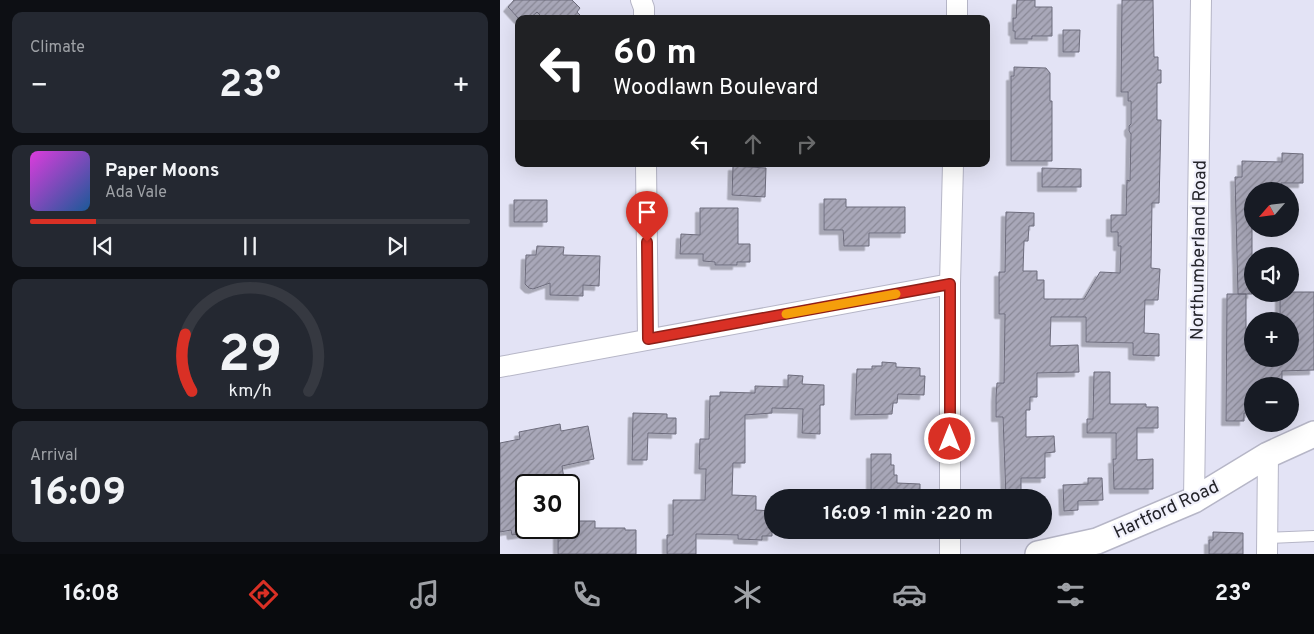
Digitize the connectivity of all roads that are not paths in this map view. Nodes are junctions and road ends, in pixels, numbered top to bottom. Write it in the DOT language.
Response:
graph roads {
  1 [pos="641,0"];
  2 [pos="957,0"];
  3 [pos="1201,0"];
  4 [pos="644,15"];
  5 [pos="957,15"];
  6 [pos="646,167"];
  7 [pos="953,167"];
  8 [pos="950,284"];
  9 [pos="648,339"];
  10 [pos="500,367"];
  11 [pos="1314,434"];
  12 [pos="1268,455"];
  13 [pos="950,489"];
  14 [pos="1194,500"];
  15 [pos="1314,536"];
  16 [pos="950,539"];
  17 [pos="1267,546"];
  18 [pos="950,554"];
  19 [pos="1038,554"];
  1 -- 4 [label="street"];
  2 -- 5 [label="street"];
  3 -- 14 [label="street, Northumberland Road"];
  6 -- 9 [label="street"];
  7 -- 8 [label="street"];
  8 -- 9 [label="street"];
  8 -- 13 [label="street"];
  9 -- 10 [label="street"];
  11 -- 12 [label="street, Hartford Road"];
  12 -- 14 [label="street, Hartford Road"];
  12 -- 17 [label="street"];
  14 -- 19 [label="street, Hartford Road"];
  15 -- 17 [label="lane"];
  16 -- 18 [label="street"];
}
